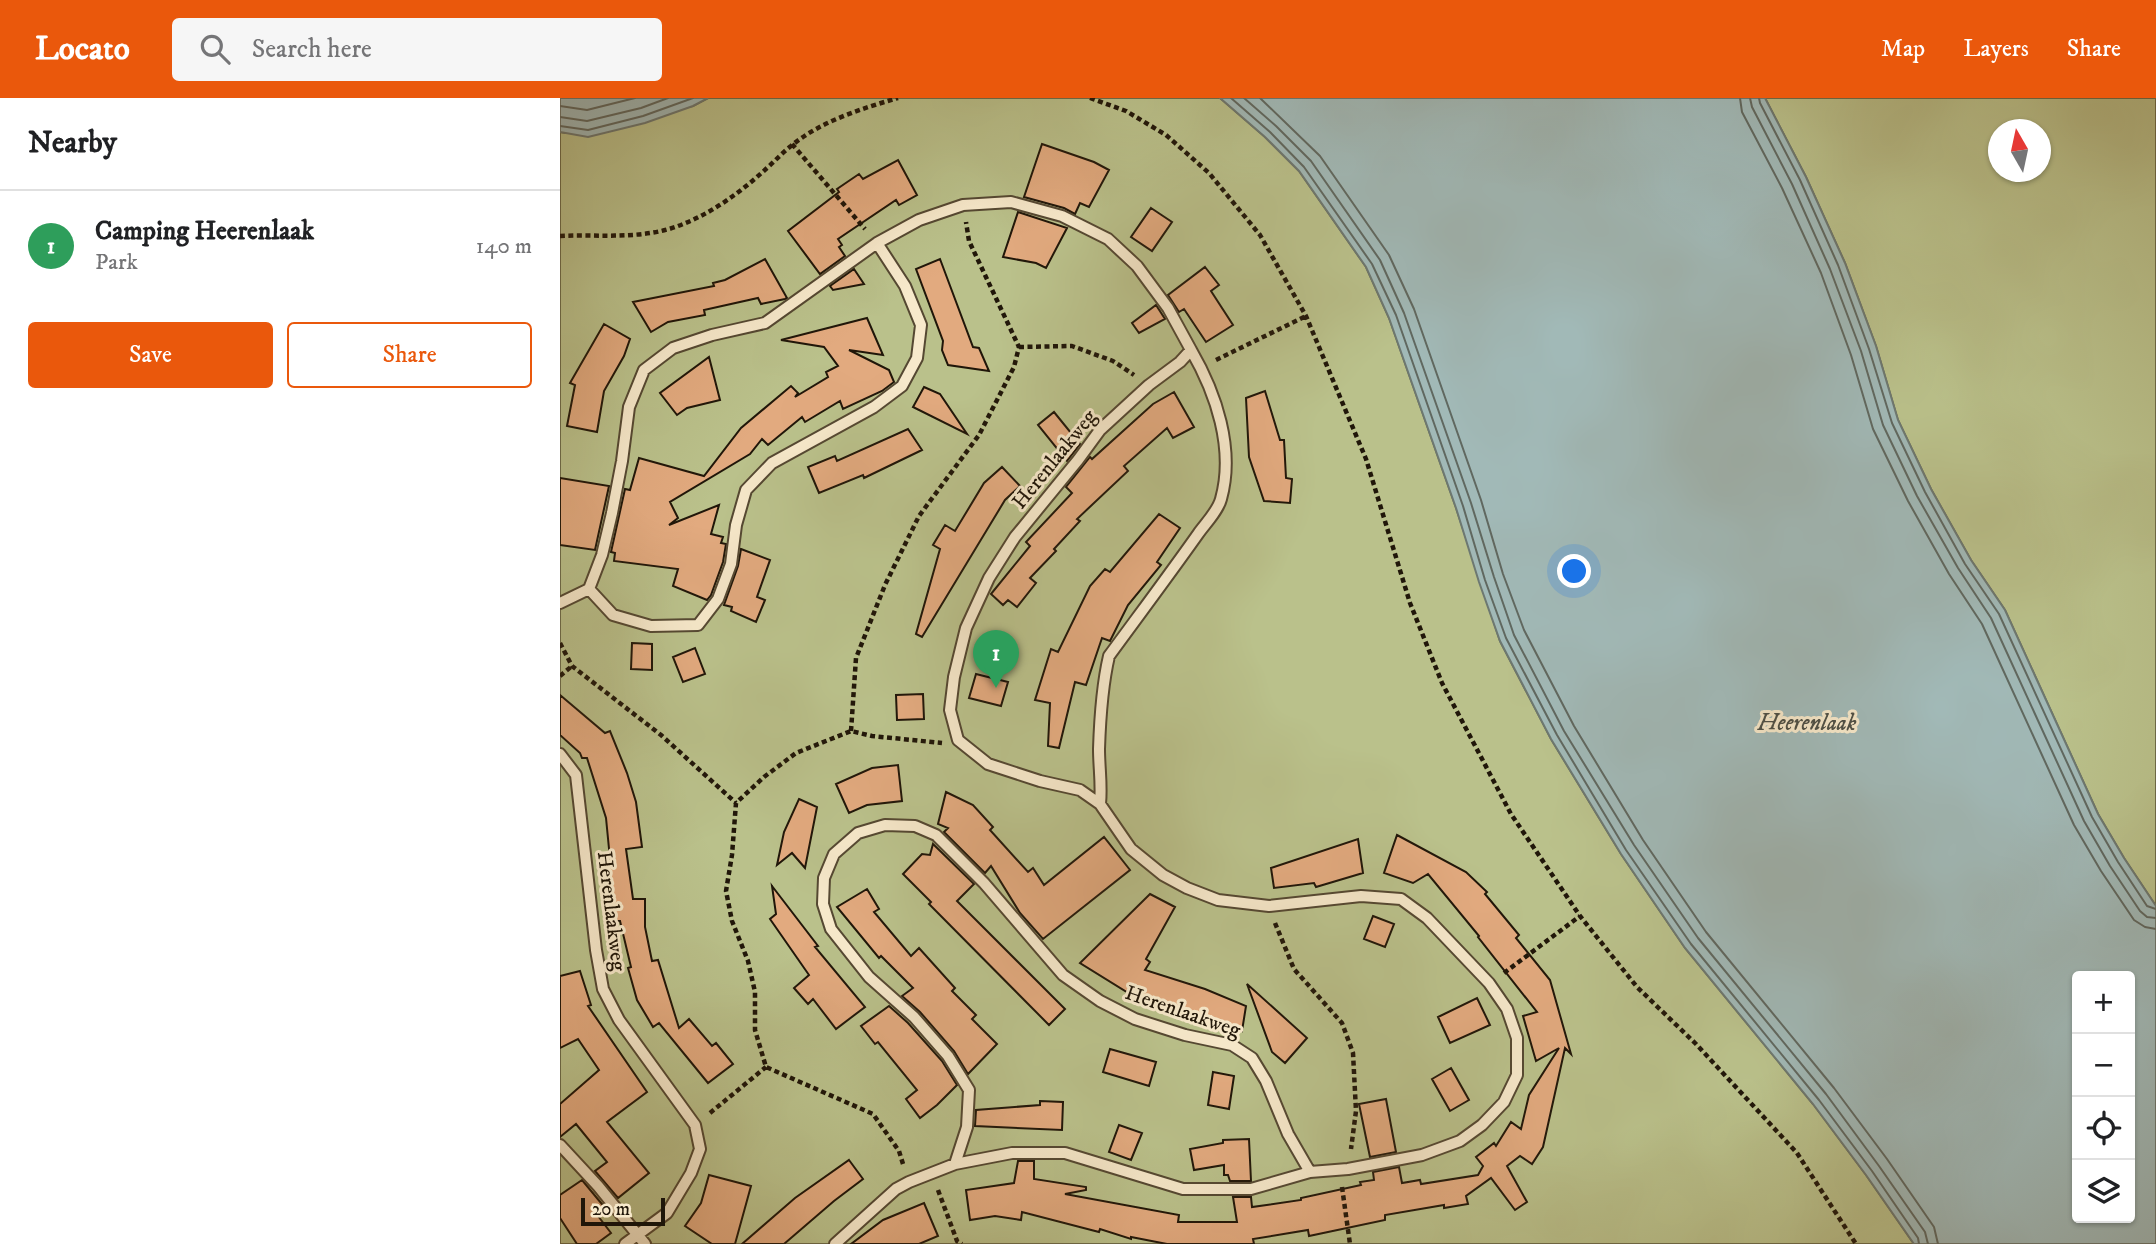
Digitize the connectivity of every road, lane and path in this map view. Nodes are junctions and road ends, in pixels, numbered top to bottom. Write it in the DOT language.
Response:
graph roads {
  1 [pos="898,98"];
  2 [pos="1090,98"];
  3 [pos="792,144"];
  4 [pos="963,205"];
  5 [pos="560,236"];
  6 [pos="877,243"];
  7 [pos="1306,316"];
  8 [pos="1019,347"];
  9 [pos="1191,350"];
  10 [pos="1201,368"];
  11 [pos="1149,385"];
  12 [pos="589,589"];
  13 [pos="560,603"];
  14 [pos="560,643"];
  15 [pos="572,666"];
  16 [pos="560,676"];
  17 [pos="851,731"];
  18 [pos="958,740"];
  19 [pos="560,754"];
  20 [pos="736,803"];
  21 [pos="1100,804"];
  22 [pos="1269,906"];
  23 [pos="1580,916"];
  24 [pos="1489,983"];
  25 [pos="766,1067"];
  26 [pos="695,1125"];
  27 [pos="560,1145"];
  28 [pos="955,1164"];
  29 [pos="1343,1169"];
  30 [pos="1310,1172"];
  31 [pos="932,1173"];
  32 [pos="909,1182"];
  33 [pos="641,1240"];
  34 [pos="959,1243"];
  35 [pos="625,1244"];
  36 [pos="835,1244"];
  37 [pos="1350,1244"];
  38 [pos="1856,1244"];
  1 -- 3 [label="path"];
  2 -- 7 [label="path"];
  3 -- 5 [label="path"];
  3 -- 6 [label="path"];
  4 -- 6 [label="lane"];
  4 -- 8 [label="path"];
  4 -- 9 [label="lane"];
  6 -- 12 [label="lane"];
  6 -- 12 [label="lane"];
  7 -- 10 [label="path"];
  7 -- 23 [label="path"];
  8 -- 11 [label="path"];
  8 -- 17 [label="path"];
  9 -- 10 [label="lane"];
  9 -- 11 [label="lane, Herenlaakweg"];
  10 -- 21 [label="lane"];
  11 -- 18 [label="lane, Herenlaakweg"];
  12 -- 13 [label="lane"];
  14 -- 15 [label="path"];
  15 -- 16 [label="path"];
  15 -- 20 [label="path"];
  17 -- 18 [label="path"];
  17 -- 20 [label="path"];
  18 -- 21 [label="lane"];
  19 -- 26 [label="lane, Herenlaakweg"];
  20 -- 25 [label="path"];
  21 -- 22 [label="lane"];
  22 -- 24 [label="lane"];
  22 -- 29 [label="path"];
  23 -- 24 [label="path"];
  23 -- 38 [label="path"];
  24 -- 29 [label="lane"];
  25 -- 26 [label="path"];
  25 -- 32 [label="path"];
  26 -- 33 [label="lane"];
  27 -- 33 [label="lane"];
  28 -- 30 [label="lane"];
  28 -- 30 [label="lane, Herenlaakweg"];
  28 -- 31 [label="lane"];
  29 -- 30 [label="lane"];
  29 -- 37 [label="path"];
  31 -- 32 [label="lane"];
  31 -- 34 [label="path"];
  32 -- 36 [label="lane"];
  33 -- 35 [label="lane"];
}
